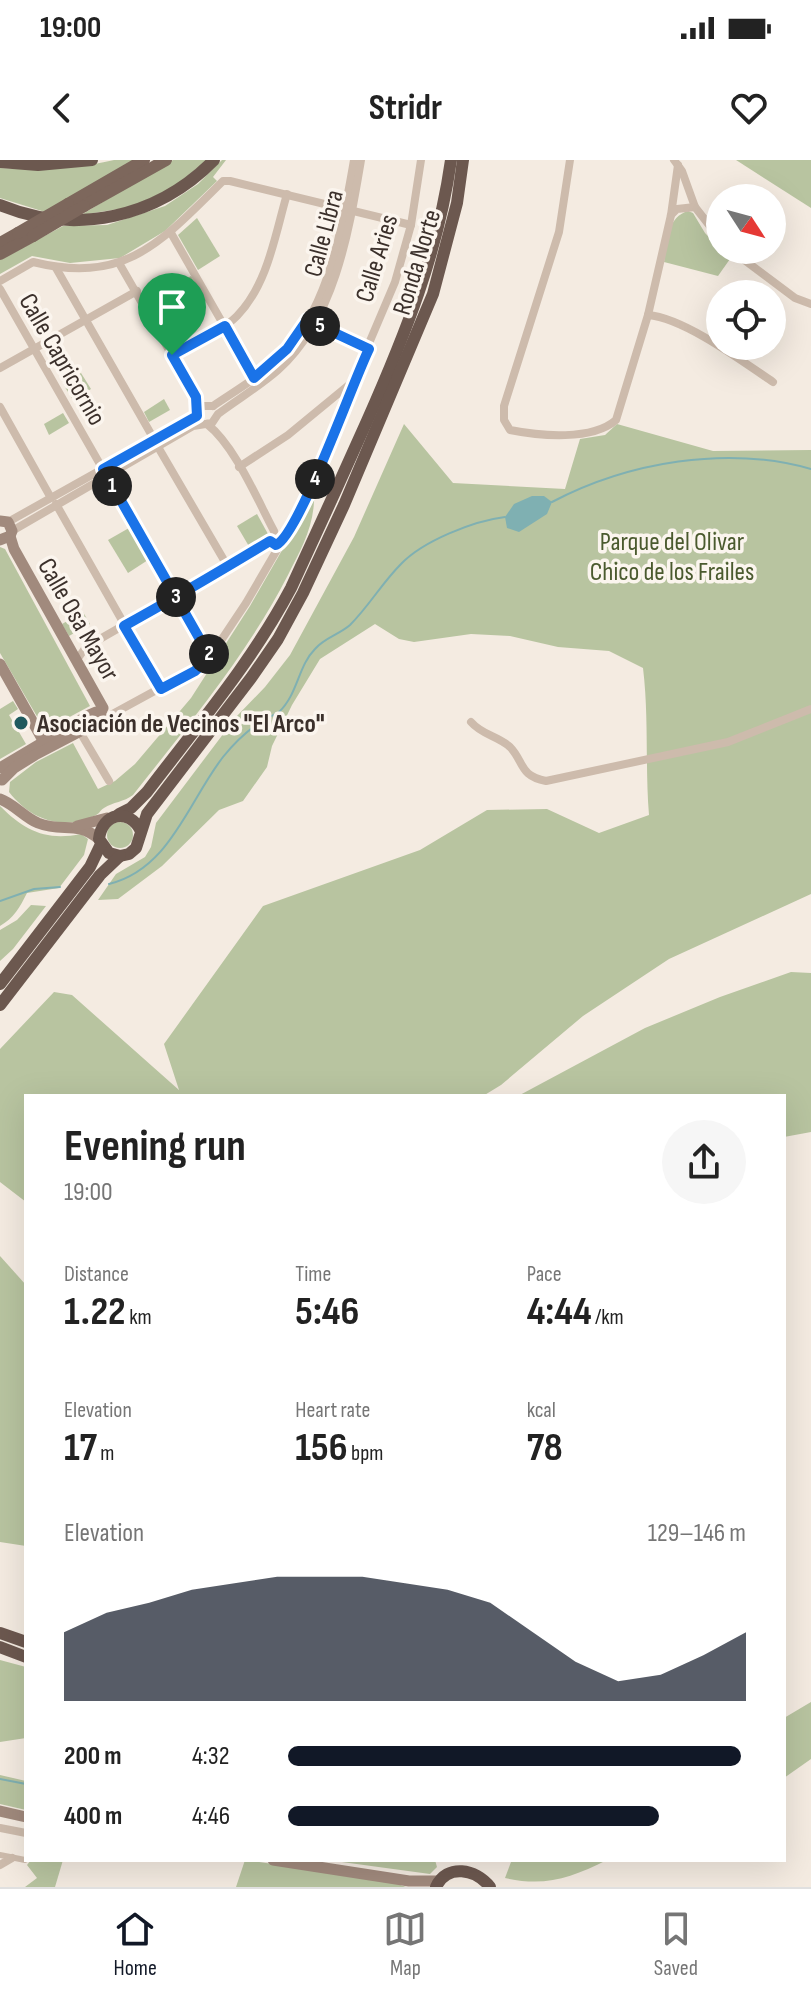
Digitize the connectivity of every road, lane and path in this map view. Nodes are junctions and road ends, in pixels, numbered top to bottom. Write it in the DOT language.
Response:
graph roads {
  1 [pos="92,160"];
  2 [pos="144,160"];
  3 [pos="166,160"];
  4 [pos="214,160"];
  5 [pos="354,160"];
  6 [pos="361,160"];
  7 [pos="421,160"];
  8 [pos="451,160"];
  9 [pos="463,160"];
  10 [pos="570,160"];
  11 [pos="0,162"];
  12 [pos="676,162"];
  13 [pos="287,194"];
  14 [pos="0,205"];
  15 [pos="695,207"];
  16 [pos="349,209"];
  17 [pos="671,215"];
  18 [pos="706,221"];
  19 [pos="411,225"];
  20 [pos="171,233"];
  21 [pos="0,243"];
  22 [pos="0,254"];
  23 [pos="119,263"];
  24 [pos="750,264"];
  25 [pos="56,268"];
  26 [pos="0,281"];
  27 [pos="0,289"];
  28 [pos="137,291"];
  29 [pos="811,304"];
  30 [pos="648,315"];
  31 [pos="86,320"];
  32 [pos="311,322"];
  33 [pos="225,326"];
  34 [pos="34,349"];
  35 [pos="369,349"];
  36 [pos="172,355"];
  37 [pos="0,368"];
  38 [pos="254,378"];
  39 [pos="353,381"];
  40 [pos="773,382"];
  41 [pos="196,397"];
  42 [pos="0,407"];
  43 [pos="214,411"];
  44 [pos="201,419"];
  45 [pos="217,433"];
  46 [pos="156,444"];
  47 [pos="239,467"];
  48 [pos="104,472"];
  49 [pos="54,501"];
  50 [pos="6,530"];
  51 [pos="274,531"];
  52 [pos="270,541"];
  53 [pos="282,541"];
  54 [pos="228,567"];
  55 [pos="176,597"];
  56 [pos="124,626"];
  57 [pos="68,646"];
  58 [pos="86,647"];
  59 [pos="210,657"];
  60 [pos="76,661"];
  61 [pos="0,664"];
  62 [pos="161,689"];
  63 [pos="811,709"];
  64 [pos="98,719"];
  65 [pos="471,722"];
  66 [pos="80,732"];
  67 [pos="46,745"];
  68 [pos="109,781"];
  69 [pos="2,787"];
  70 [pos="113,816"];
  71 [pos="71,827"];
  72 [pos="141,831"];
  73 [pos="100,842"];
  74 [pos="120,856"];
  75 [pos="0,984"];
  76 [pos="0,1005"];
  77 [pos="0,1633"];
  78 [pos="24,1641"];
  79 [pos="0,1647"];
  80 [pos="24,1656"];
  81 [pos="0,1811"];
  82 [pos="24,1817"];
  83 [pos="0,1828"];
  84 [pos="24,1833"];
  85 [pos="0,1855"];
  86 [pos="12,1858"];
  87 [pos="24,1860"];
  88 [pos="285,1862"];
  89 [pos="464,1862"];
  90 [pos="0,1865"];
  91 [pos="475,1873"];
  92 [pos="440,1881"];
  93 [pos="413,1884"];
  94 [pos="490,1887"];
  1 -- 11 [label="highway"];
  2 -- 21 [label="main road, bridge"];
  3 -- 22 [label="main road, bridge"];
  4 -- 14 [label="highway"];
  5 -- 16 [label="street, Calle Libra"];
  6 -- 16 [label="street, Calle Libra"];
  7 -- 19 [label="street, Calle Aries"];
  8 -- 70 [label="highway, Ronda Norte"];
  9 -- 72 [label="highway, Ronda Norte"];
  10 -- 30 [label="street"];
  12 -- 15 [label="street"];
  12 -- 17 [label="street"];
  13 -- 16 [label="street"];
  13 -- 20 [label="street"];
  13 -- 33 [label="street"];
  15 -- 17 [label="street"];
  15 -- 18 [label="street"];
  16 -- 19 [label="street"];
  16 -- 32 [label="street, Calle Libra"];
  17 -- 30 [label="street"];
  19 -- 35 [label="street, Calle Aries"];
  20 -- 23 [label="street"];
  20 -- 33 [label="street"];
  23 -- 25 [label="street"];
  23 -- 28 [label="street"];
  24 -- 29 [label="street"];
  25 -- 26 [label="street"];
  25 -- 31 [label="street"];
  27 -- 34 [label="street, Calle Capricornio"];
  28 -- 31 [label="street"];
  28 -- 36 [label="street"];
  30 -- 40 [label="street"];
  31 -- 34 [label="street"];
  31 -- 46 [label="street"];
  32 -- 35 [label="street"];
  32 -- 38 [label="street, Calle Libra"];
  32 -- 43 [label="street, Calle Libra"];
  33 -- 36 [label="street"];
  33 -- 38 [label="street"];
  34 -- 37 [label="street"];
  34 -- 48 [label="street, Calle Capricornio"];
  35 -- 39 [label="street, Calle Aries"];
  36 -- 41 [label="street"];
  38 -- 43 [label="street, Calle Libra"];
  39 -- 47 [label="street"];
  39 -- 53 [label="street, Calle Aries"];
  41 -- 43 [label="street"];
  41 -- 44 [label="street"];
  42 -- 49 [label="street"];
  43 -- 44 [label="street"];
  43 -- 44 [label="street"];
  43 -- 45 [label="street"];
  44 -- 45 [label="street"];
  44 -- 46 [label="street"];
  45 -- 47 [label="street"];
  46 -- 48 [label="street"];
  46 -- 54 [label="street"];
  47 -- 51 [label="street"];
  48 -- 49 [label="street"];
  48 -- 55 [label="street, Calle Capricornio"];
  49 -- 50 [label="street"];
  49 -- 56 [label="street"];
  50 -- 57 [label="main road, Calle Osa Mayor"];
  51 -- 52 [label="street"];
  51 -- 53 [label="street"];
  52 -- 53 [label="street"];
  52 -- 54 [label="street"];
  53 -- 59 [label="street, Calle Aries"];
  54 -- 55 [label="street"];
  55 -- 56 [label="street"];
  55 -- 59 [label="street, Calle Capricornio"];
  56 -- 58 [label="street"];
  56 -- 62 [label="street"];
  57 -- 58 [label="street"];
  57 -- 60 [label="main road, Calle Osa Mayor"];
  58 -- 60 [label="street"];
  59 -- 62 [label="street, Calle Aries"];
  60 -- 64 [label="main road, Calle Osa Mayor"];
  61 -- 67 [label="main road"];
  62 -- 64 [label="street, Calle Aries"];
  63 -- 65 [label="street"];
  64 -- 66 [label="main road, Calle Aries"];
  64 -- 67 [label="main road, Calle Aries"];
  66 -- 67 [label="main road, Calle Aries"];
  66 -- 68 [label="street"];
  67 -- 69 [label="main road, Calle Aries"];
  69 -- 71 [label="main road"];
  70 -- 71 [label="main road"];
  70 -- 72 [label="highway"];
  70 -- 73 [label="highway, Ronda Norte"];
  71 -- 73 [label="main road"];
  72 -- 74 [label="highway, Ronda Norte"];
  73 -- 74 [label="highway"];
  73 -- 75 [label="highway, Ronda Norte"];
  74 -- 76 [label="highway, Ronda Norte"];
  77 -- 78 [label="highway"];
  79 -- 80 [label="highway"];
  81 -- 82 [label="main road"];
  83 -- 84 [label="street"];
  85 -- 86 [label="street"];
  86 -- 87 [label="street"];
  86 -- 90 [label="street"];
  88 -- 93 [label="main road"];
  89 -- 91 [label="highway"];
  91 -- 92 [label="highway"];
  91 -- 94 [label="highway"];
  92 -- 93 [label="main road"];
}
